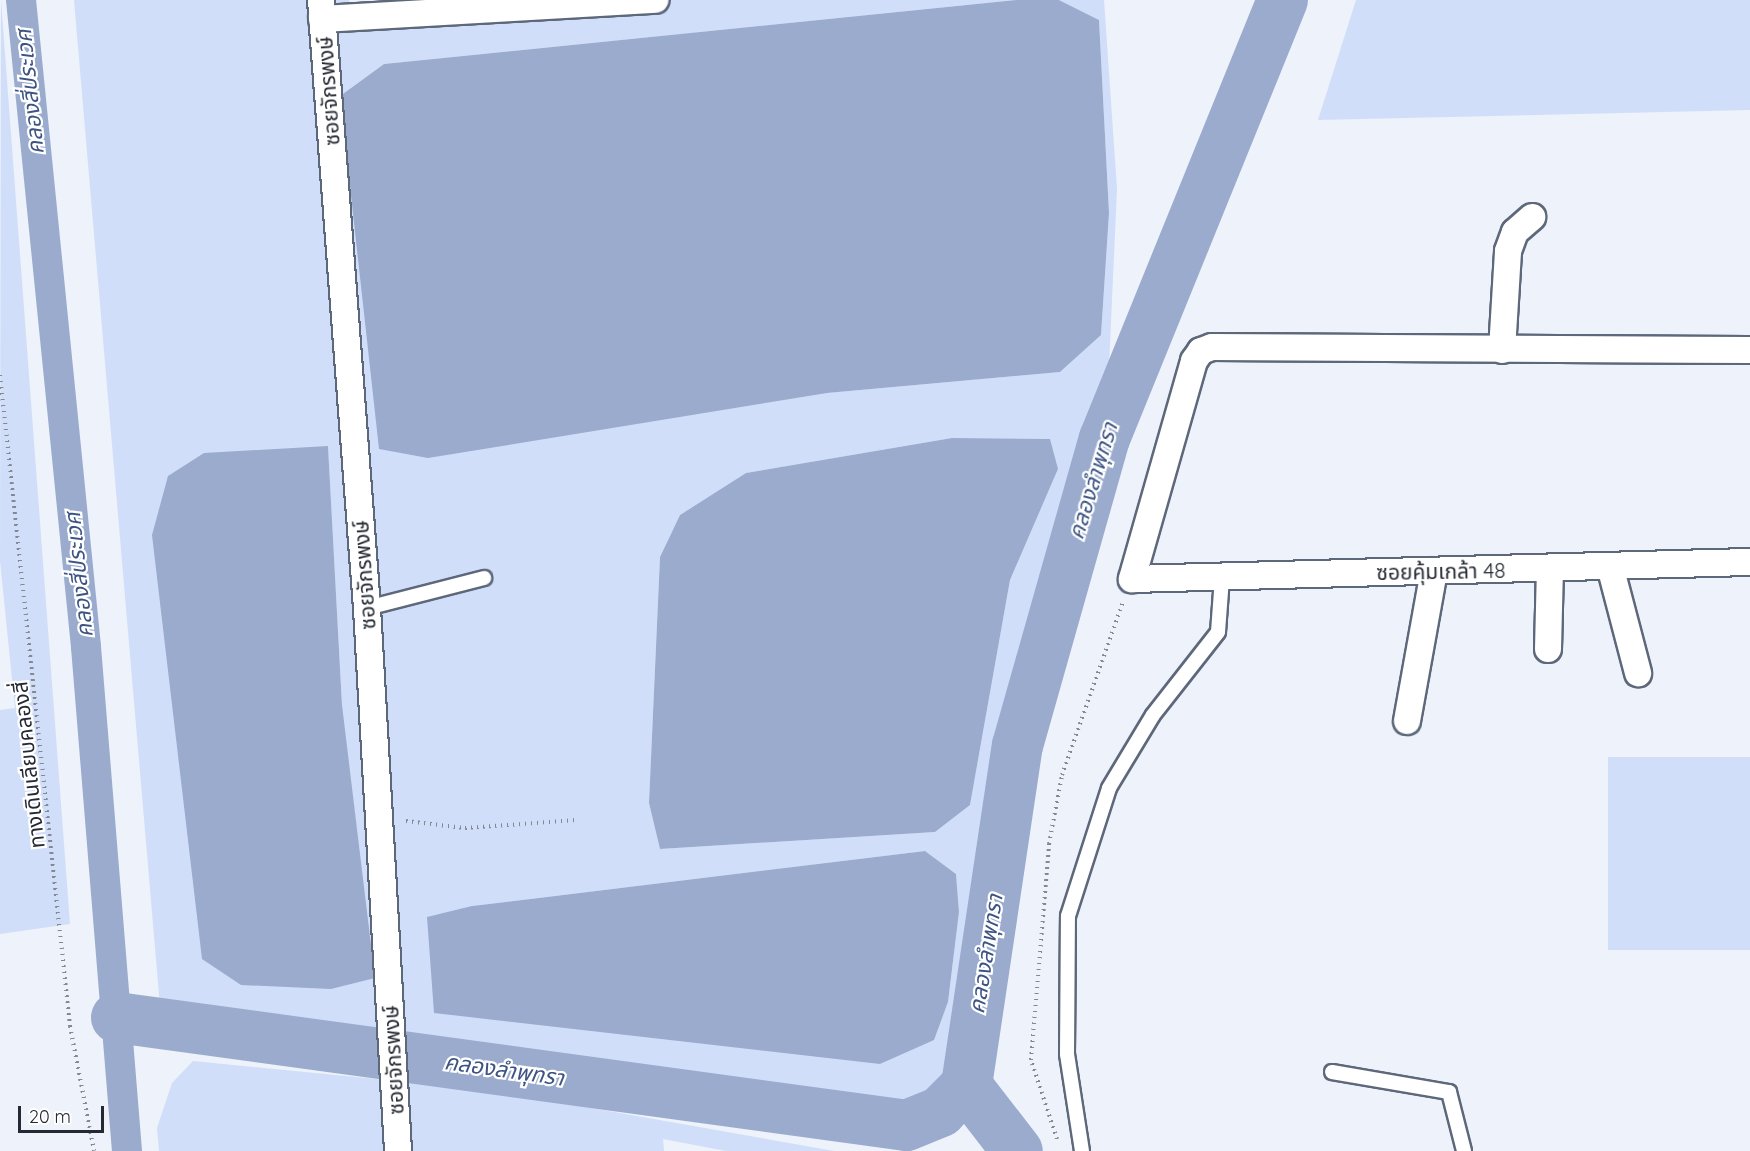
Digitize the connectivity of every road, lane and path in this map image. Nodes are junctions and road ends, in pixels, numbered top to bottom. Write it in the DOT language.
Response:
graph roads {
  1 [pos="655,0"];
  2 [pos="321,9"];
  3 [pos="1532,217"];
  4 [pos="1502,350"];
  5 [pos="1750,350"];
  6 [pos="0,375"];
  7 [pos="1750,562"];
  8 [pos="1610,566"];
  9 [pos="1550,568"];
  10 [pos="1434,571"];
  11 [pos="1222,577"];
  12 [pos="484,578"];
  13 [pos="367,608"];
  14 [pos="1548,649"];
  15 [pos="1638,673"];
  16 [pos="1407,721"];
  17 [pos="379,815"];
  18 [pos="576,820"];
  19 [pos="1332,1072"];
  20 [pos="94,1151"];
  21 [pos="398,1151"];
  22 [pos="1082,1151"];
  23 [pos="1464,1151"];
  1 -- 2 [label="street"];
  2 -- 13 [label="street, ซอยจักรพงษ์"];
  3 -- 4 [label="street"];
  4 -- 5 [label="street"];
  4 -- 11 [label="street, ซอยคุ้มเกล้า 48"];
  6 -- 20 [label="path, ทางเดินเลียบคลองสี่"];
  7 -- 8 [label="street, ซอยคุ้มเกล้า 48"];
  8 -- 9 [label="street, ซอยคุ้มเกล้า 48"];
  8 -- 15 [label="street"];
  9 -- 10 [label="street, ซอยคุ้มเกล้า 48"];
  9 -- 14 [label="street"];
  10 -- 11 [label="street, ซอยคุ้มเกล้า 48"];
  10 -- 16 [label="street"];
  11 -- 22 [label="lane"];
  12 -- 13 [label="lane"];
  13 -- 17 [label="street, ซอยจักรพงษ์"];
  17 -- 18 [label="path"];
  17 -- 21 [label="street, ซอยจักรพงษ์"];
  19 -- 23 [label="lane"];
}
